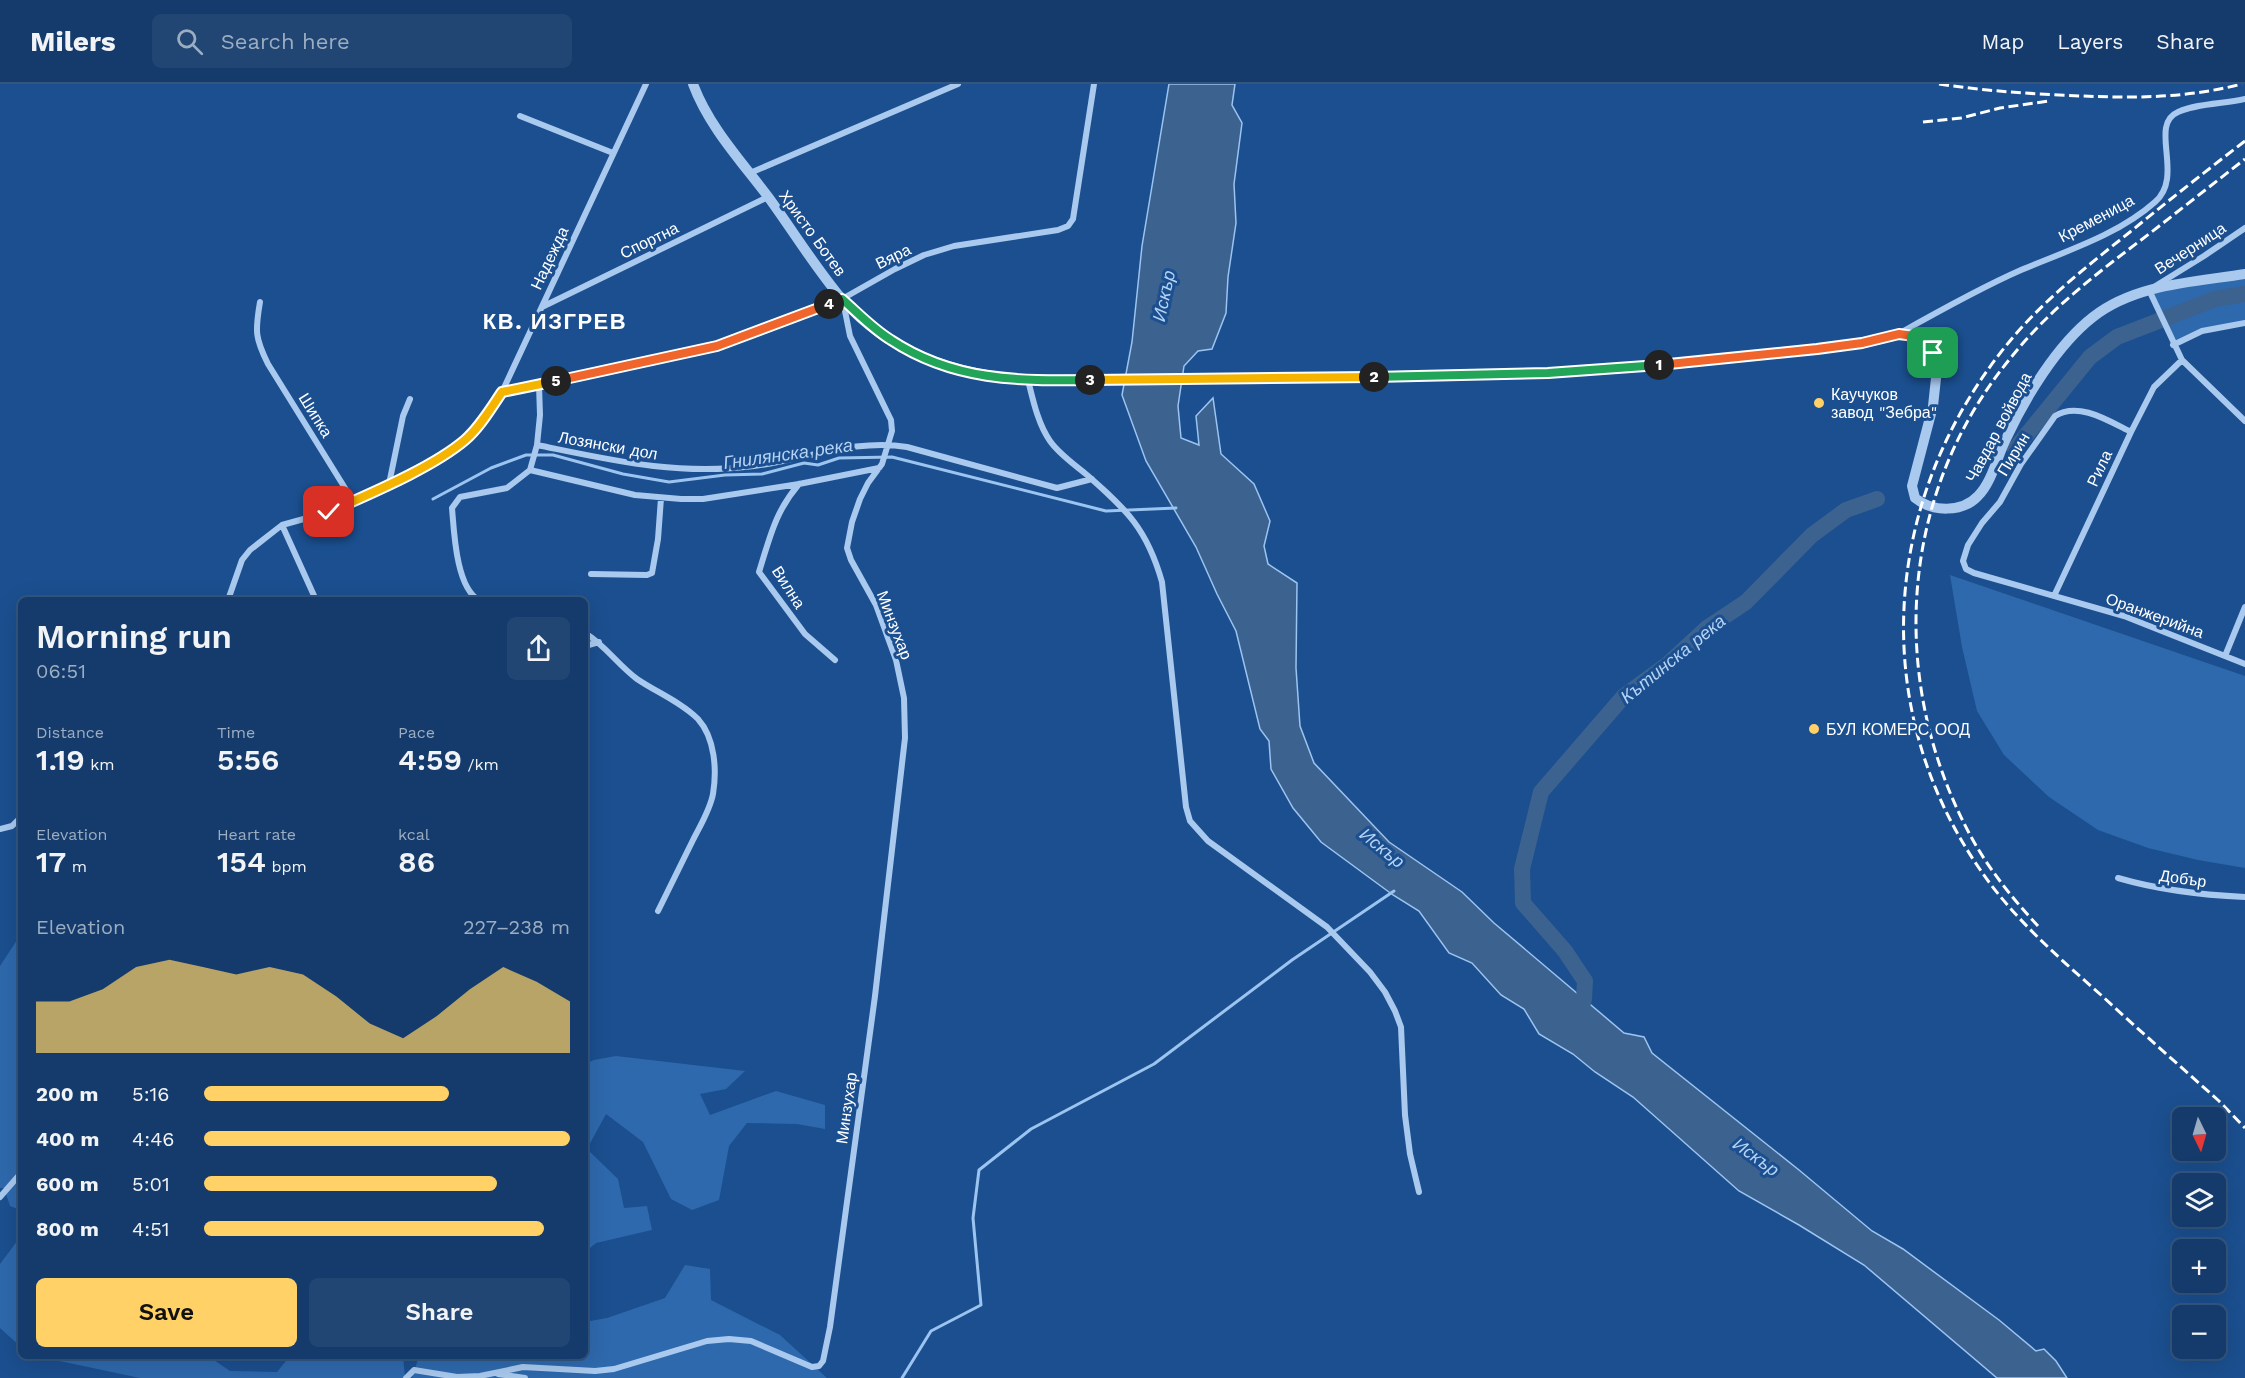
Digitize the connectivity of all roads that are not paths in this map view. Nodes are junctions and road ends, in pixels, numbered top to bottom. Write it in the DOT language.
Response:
graph roads {
  1 [pos="646,84"];
  2 [pos="693,84"];
  3 [pos="958,84"];
  4 [pos="1094,84"];
  5 [pos="2245,99"];
  6 [pos="520,116"];
  7 [pos="613,153"];
  8 [pos="750,173"];
  9 [pos="768,196"];
  10 [pos="2245,228"];
  11 [pos="2245,274"];
  12 [pos="2149,290"];
  13 [pos="842,299"];
  14 [pos="260,302"];
  15 [pos="542,307"];
  16 [pos="2245,323"];
  17 [pos="1899,334"];
  18 [pos="2173,345"];
  19 [pos="2182,360"];
  20 [pos="1028,380"];
  21 [pos="539,385"];
  22 [pos="502,392"];
  23 [pos="410,399"];
  24 [pos="2245,421"];
  25 [pos="2131,432"];
  26 [pos="888,447"];
  27 [pos="536,448"];
  28 [pos="881,466"];
  29 [pos="530,470"];
  30 [pos="1092,479"];
  31 [pos="389,484"];
  32 [pos="799,484"];
  33 [pos="661,498"];
  34 [pos="353,501"];
  35 [pos="282,525"];
  36 [pos="1974,573"];
  37 [pos="591,574"];
  38 [pos="2054,596"];
  39 [pos="229,597"];
  40 [pos="315,597"];
  41 [pos="474,597"];
  42 [pos="2245,607"];
  43 [pos="588,635"];
  44 [pos="599,642"];
  45 [pos="588,645"];
  46 [pos="2225,656"];
  47 [pos="835,660"];
  48 [pos="2245,664"];
  49 [pos="18,820"];
  50 [pos="0,829"];
  51 [pos="2118,878"];
  52 [pos="2245,897"];
  53 [pos="658,911"];
  54 [pos="18,1176"];
  55 [pos="1419,1192"];
  56 [pos="0,1197"];
  57 [pos="495,1374"];
  58 [pos="406,1378"];
  59 [pos="525,1378"];
  1 -- 7 [label="street, Надежда"];
  2 -- 8 [label="street, Христо Ботев"];
  3 -- 8 [label="street"];
  4 -- 13 [label="street, Вяра"];
  5 -- 17 [label="street, Кременица"];
  6 -- 7 [label="street"];
  7 -- 15 [label="street, Надежда"];
  8 -- 9 [label="street, Христо Ботев"];
  9 -- 13 [label="street, Христо Ботев"];
  9 -- 15 [label="street, Спортна"];
  10 -- 12 [label="street, Вечерница"];
  11 -- 12 [label="street, Чавдар войвода"];
  12 -- 17 [label="street, Чавдар войвода"];
  12 -- 18 [label="street"];
  13 -- 20 [label="street"];
  13 -- 21 [label="street, Вяра"];
  13 -- 26 [label="street, Христо Ботев"];
  14 -- 34 [label="street, Шипка"];
  15 -- 22 [label="street, Надежда"];
  16 -- 18 [label="street"];
  17 -- 20 [label="street"];
  18 -- 19 [label="street"];
  19 -- 24 [label="street"];
  19 -- 25 [label="street, Рила"];
  20 -- 30 [label="street"];
  21 -- 22 [label="street, Вяра"];
  21 -- 27 [label="street, Лозянски дол"];
  22 -- 31 [label="street, Надежда"];
  23 -- 31 [label="street"];
  25 -- 36 [label="street, Пирин"];
  25 -- 38 [label="street, Рила"];
  26 -- 27 [label="street, Лозянски дол"];
  26 -- 28 [label="street, Минзухар"];
  26 -- 30 [label="street, Лозянски дол"];
  27 -- 29 [label="street"];
  28 -- 32 [label="street"];
  28 -- 57 [label="street, Минзухар"];
  29 -- 33 [label="street"];
  29 -- 41 [label="street"];
  30 -- 55 [label="street"];
  31 -- 34 [label="street, Надежда"];
  32 -- 33 [label="street"];
  32 -- 47 [label="street, Вилна"];
  33 -- 37 [label="street"];
  34 -- 35 [label="street, Надежда"];
  35 -- 39 [label="street, Надежда"];
  35 -- 40 [label="street"];
  36 -- 38 [label="street, Оранжерийна"];
  38 -- 46 [label="street, Оранжерийна"];
  42 -- 46 [label="street"];
  43 -- 44 [label="street"];
  44 -- 45 [label="street"];
  44 -- 53 [label="street"];
  46 -- 48 [label="street, Оранжерийна"];
  49 -- 50 [label="street"];
  51 -- 52 [label="street, Добър"];
  54 -- 56 [label="street"];
  57 -- 58 [label="street, Минзухар"];
  57 -- 59 [label="street"];
}
